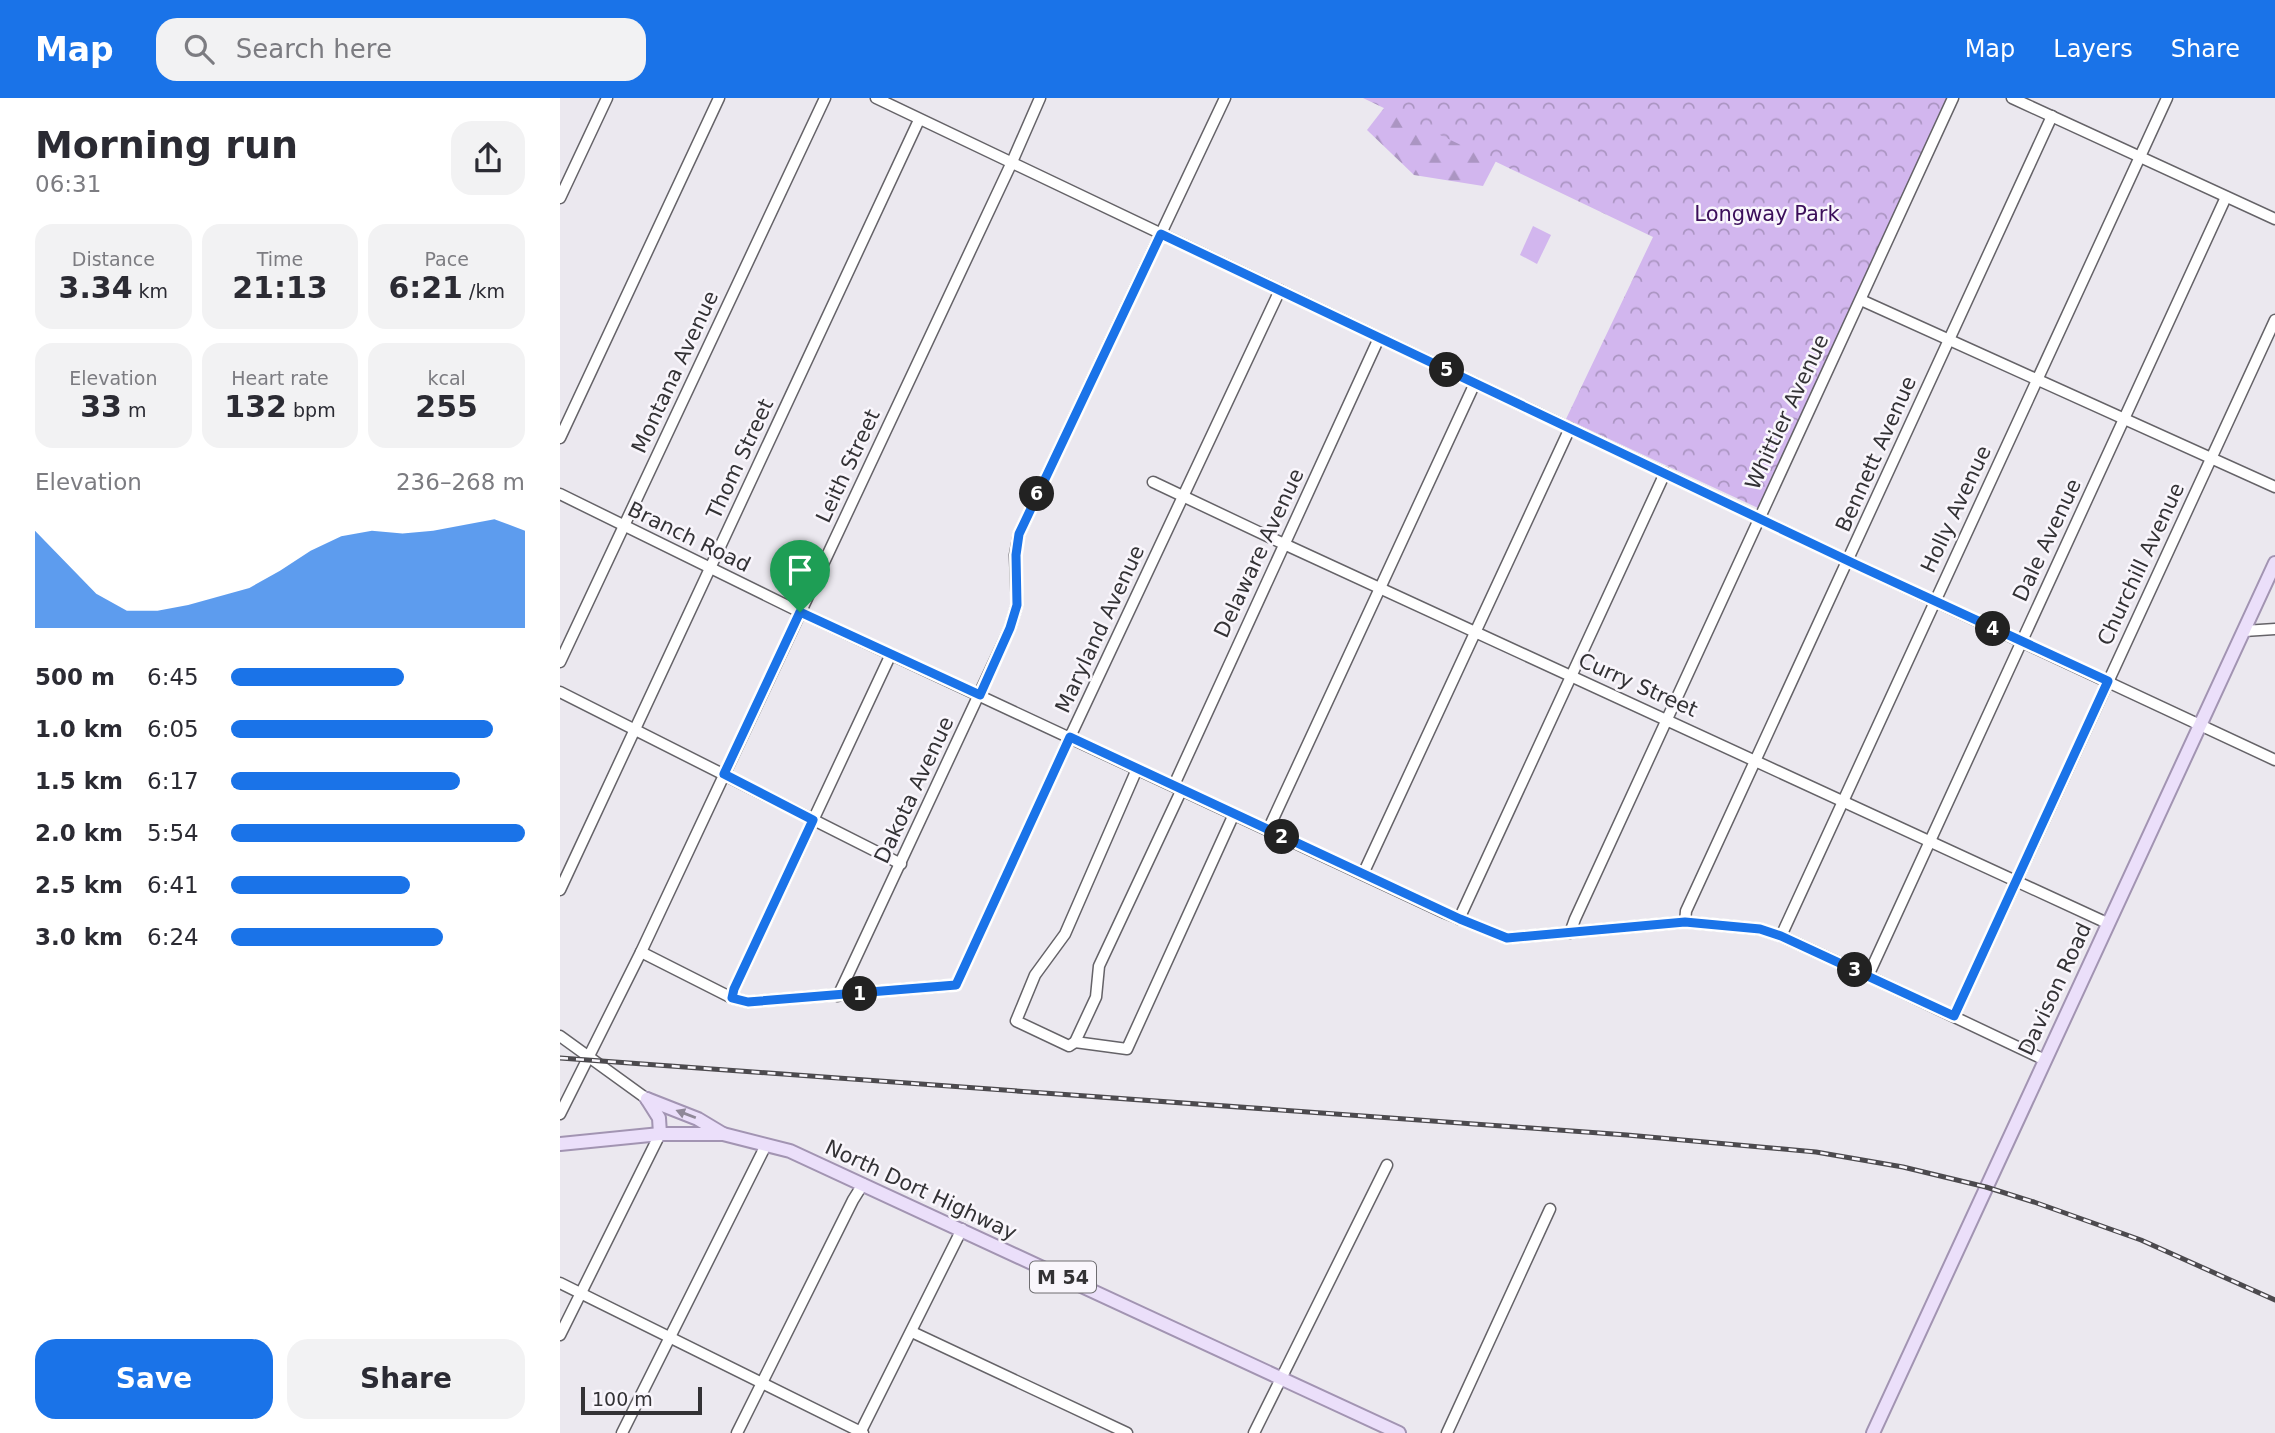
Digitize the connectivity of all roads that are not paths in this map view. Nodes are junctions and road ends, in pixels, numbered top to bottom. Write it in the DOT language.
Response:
graph roads {
  1 [pos="607,98"];
  2 [pos="719,98"];
  3 [pos="825,98"];
  4 [pos="876,98"];
  5 [pos="1040,98"];
  6 [pos="1224,98"];
  7 [pos="1953,98"];
  8 [pos="2012,98"];
  9 [pos="2167,98"];
  10 [pos="2052,116"];
  11 [pos="919,120"];
  12 [pos="2139,157"];
  13 [pos="1012,162"];
  14 [pos="2226,197"];
  15 [pos="560,198"];
  16 [pos="2275,219"];
  17 [pos="1161,234"];
  18 [pos="1280,290"];
  19 [pos="1861,300"];
  20 [pos="2275,320"];
  21 [pos="1379,338"];
  22 [pos="1949,339"];
  23 [pos="2036,379"];
  24 [pos="1475,383"];
  25 [pos="2124,419"];
  26 [pos="1570,428"];
  27 [pos="560,438"];
  28 [pos="2211,458"];
  29 [pos="1665,473"];
  30 [pos="1153,481"];
  31 [pos="2275,487"];
  32 [pos="560,494"];
  33 [pos="1183,497"];
  34 [pos="1759,518"];
  35 [pos="623,526"];
  36 [pos="1284,544"];
  37 [pos="1848,561"];
  38 [pos="2275,563"];
  39 [pos="710,568"];
  40 [pos="1379,587"];
  41 [pos="1934,601"];
  42 [pos="800,612"];
  43 [pos="2275,629"];
  44 [pos="1475,631"];
  45 [pos="2244,631"];
  46 [pos="2021,642"];
  47 [pos="891,654"];
  48 [pos="560,662"];
  49 [pos="1570,676"];
  50 [pos="2108,681"];
  51 [pos="560,692"];
  52 [pos="980,695"];
  53 [pos="1667,719"];
  54 [pos="2199,725"];
  55 [pos="634,729"];
  56 [pos="1070,737"];
  57 [pos="2275,760"];
  58 [pos="1756,761"];
  59 [pos="1137,769"];
  60 [pos="724,774"];
  61 [pos="1178,787"];
  62 [pos="1843,801"];
  63 [pos="1234,814"];
  64 [pos="813,820"];
  65 [pos="1268,830"];
  66 [pos="1930,840"];
  67 [pos="901,864"];
  68 [pos="1363,874"];
  69 [pos="2016,881"];
  70 [pos="560,890"];
  71 [pos="1460,919"];
  72 [pos="1685,922"];
  73 [pos="2107,923"];
  74 [pos="1570,933"];
  75 [pos="1781,936"];
  76 [pos="641,952"];
  77 [pos="1868,976"];
  78 [pos="838,996"];
  79 [pos="732,998"];
  80 [pos="1954,1016"];
  81 [pos="560,1036"];
  82 [pos="1075,1042"];
  83 [pos="589,1056"];
  84 [pos="2045,1060"];
  85 [pos="647,1099"];
  86 [pos="560,1114"];
  87 [pos="660,1134"];
  88 [pos="723,1134"];
  89 [pos="560,1144"];
  90 [pos="766,1145"];
  91 [pos="1388,1165"];
  92 [pos="863,1184"];
  93 [pos="1550,1209"];
  94 [pos="962,1229"];
  95 [pos="560,1283"];
  96 [pos="581,1294"];
  97 [pos="912,1332"];
  98 [pos="560,1335"];
  99 [pos="670,1338"];
  100 [pos="1282,1380"];
  101 [pos="762,1383"];
  102 [pos="622,1433"];
  103 [pos="737,1433"];
  104 [pos="861,1433"];
  105 [pos="1127,1433"];
  106 [pos="1254,1433"];
  107 [pos="1399,1433"];
  108 [pos="1447,1433"];
  109 [pos="1873,1433"];
  1 -- 15 [label="street"];
  2 -- 27 [label="street"];
  3 -- 35 [label="street, Montana Avenue"];
  4 -- 11 [label="street"];
  5 -- 13 [label="street, Leith Street"];
  6 -- 17 [label="street, Dakota Avenue"];
  7 -- 19 [label="street, Whittier Avenue"];
  8 -- 10 [label="street"];
  9 -- 12 [label="street, Holly Avenue"];
  10 -- 12 [label="street"];
  10 -- 22 [label="street, Bennett Avenue"];
  11 -- 13 [label="street"];
  11 -- 39 [label="street, Thom Street"];
  12 -- 14 [label="street"];
  12 -- 23 [label="street, Holly Avenue"];
  13 -- 17 [label="street"];
  13 -- 42 [label="street, Leith Street"];
  14 -- 16 [label="street"];
  14 -- 25 [label="street, Dale Avenue"];
  17 -- 18 [label="street"];
  17 -- 52 [label="street, Dakota Avenue"];
  18 -- 21 [label="street"];
  18 -- 33 [label="street, Maryland Avenue"];
  19 -- 22 [label="street"];
  19 -- 34 [label="street, Whittier Avenue"];
  20 -- 28 [label="street, Churchill Avenue"];
  21 -- 24 [label="street"];
  21 -- 36 [label="street, Delaware Avenue"];
  22 -- 23 [label="street"];
  22 -- 37 [label="street, Bennett Avenue"];
  23 -- 25 [label="street"];
  23 -- 41 [label="street, Holly Avenue"];
  24 -- 26 [label="street"];
  24 -- 40 [label="street"];
  25 -- 28 [label="street"];
  25 -- 46 [label="street, Dale Avenue"];
  26 -- 29 [label="street"];
  26 -- 44 [label="street"];
  28 -- 31 [label="street"];
  28 -- 50 [label="street, Churchill Avenue"];
  29 -- 34 [label="street"];
  29 -- 49 [label="street"];
  30 -- 33 [label="street, Curry Street"];
  32 -- 35 [label="street, Branch Road"];
  33 -- 36 [label="street, Curry Street"];
  33 -- 56 [label="street, Maryland Avenue"];
  34 -- 37 [label="street"];
  34 -- 53 [label="street, Whittier Avenue"];
  35 -- 39 [label="street, Branch Road"];
  35 -- 48 [label="street, Montana Avenue"];
  36 -- 40 [label="street, Curry Street"];
  36 -- 61 [label="street, Delaware Avenue"];
  37 -- 41 [label="street"];
  37 -- 58 [label="street, Bennett Avenue"];
  38 -- 45 [label="main road, Davison Road"];
  39 -- 42 [label="street, Branch Road"];
  39 -- 55 [label="street, Thom Street"];
  40 -- 44 [label="street, Curry Street"];
  40 -- 65 [label="street"];
  41 -- 46 [label="street"];
  41 -- 62 [label="street, Holly Avenue"];
  42 -- 47 [label="street, Branch Road"];
  42 -- 60 [label="street, Leith Street"];
  43 -- 45 [label="street"];
  44 -- 49 [label="street, Curry Street"];
  44 -- 68 [label="street"];
  45 -- 54 [label="main road, Davison Road"];
  46 -- 50 [label="street"];
  46 -- 66 [label="street, Dale Avenue"];
  47 -- 52 [label="street, Branch Road"];
  47 -- 64 [label="street"];
  49 -- 53 [label="street, Curry Street"];
  49 -- 71 [label="street"];
  50 -- 54 [label="street"];
  50 -- 69 [label="street, Churchill Avenue"];
  51 -- 55 [label="street"];
  52 -- 56 [label="street, Branch Road"];
  52 -- 67 [label="street, Dakota Avenue"];
  53 -- 58 [label="street, Curry Street"];
  53 -- 74 [label="street, Whittier Avenue"];
  54 -- 57 [label="street"];
  54 -- 73 [label="main road, Davison Road"];
  55 -- 60 [label="street"];
  55 -- 70 [label="street, Thom Street"];
  56 -- 59 [label="street, Branch Road"];
  56 -- 78 [label="street, Maryland Avenue"];
  58 -- 62 [label="street, Curry Street"];
  58 -- 72 [label="street, Bennett Avenue"];
  59 -- 61 [label="street, Branch Road"];
  59 -- 82 [label="street"];
  60 -- 64 [label="street"];
  60 -- 76 [label="street, Leith Street"];
  61 -- 63 [label="street, Branch Road"];
  61 -- 82 [label="street, Delaware Avenue"];
  62 -- 66 [label="street, Curry Street"];
  62 -- 75 [label="street, Holly Avenue"];
  63 -- 65 [label="street, Branch Road"];
  63 -- 82 [label="street"];
  64 -- 67 [label="street"];
  64 -- 79 [label="street"];
  65 -- 68 [label="street, Branch Road"];
  66 -- 69 [label="street, Curry Street"];
  66 -- 77 [label="street, Dale Avenue"];
  67 -- 78 [label="street, Dakota Avenue"];
  68 -- 71 [label="street, Branch Road"];
  69 -- 73 [label="street, Curry Street"];
  69 -- 80 [label="street, Churchill Avenue"];
  71 -- 74 [label="street, Branch Road"];
  72 -- 74 [label="street, Branch Road"];
  72 -- 75 [label="street, Branch Road"];
  73 -- 84 [label="main road, Davison Road"];
  75 -- 77 [label="street, Branch Road"];
  76 -- 79 [label="street"];
  76 -- 83 [label="street, Leith Street"];
  77 -- 80 [label="street, Branch Road"];
  78 -- 79 [label="street"];
  80 -- 84 [label="street, Branch Road"];
  81 -- 83 [label="street"];
  83 -- 85 [label="street"];
  83 -- 86 [label="street, Leith Street"];
  84 -- 109 [label="main road, Davison Road"];
  85 -- 87 [label="main road"];
  88 -- 85 [label="main road, one-way"];
  87 -- 88 [label="main road, North Dort Highway / M 54"];
  87 -- 89 [label="main road, North Dort Highway / M 54"];
  87 -- 96 [label="street"];
  88 -- 90 [label="main road, North Dort Highway / M 54"];
  90 -- 92 [label="main road, North Dort Highway / M 54"];
  90 -- 99 [label="street"];
  91 -- 100 [label="street"];
  92 -- 94 [label="main road, North Dort Highway / M 54"];
  92 -- 101 [label="street"];
  93 -- 108 [label="street"];
  94 -- 97 [label="street"];
  94 -- 100 [label="main road, North Dort Highway / M 54"];
  95 -- 96 [label="street"];
  96 -- 98 [label="street"];
  96 -- 99 [label="street"];
  97 -- 104 [label="street"];
  97 -- 105 [label="street"];
  99 -- 101 [label="street"];
  99 -- 102 [label="street"];
  100 -- 106 [label="street"];
  100 -- 107 [label="main road, North Dort Highway / M 54"];
  101 -- 103 [label="street"];
  101 -- 104 [label="street"];
}
